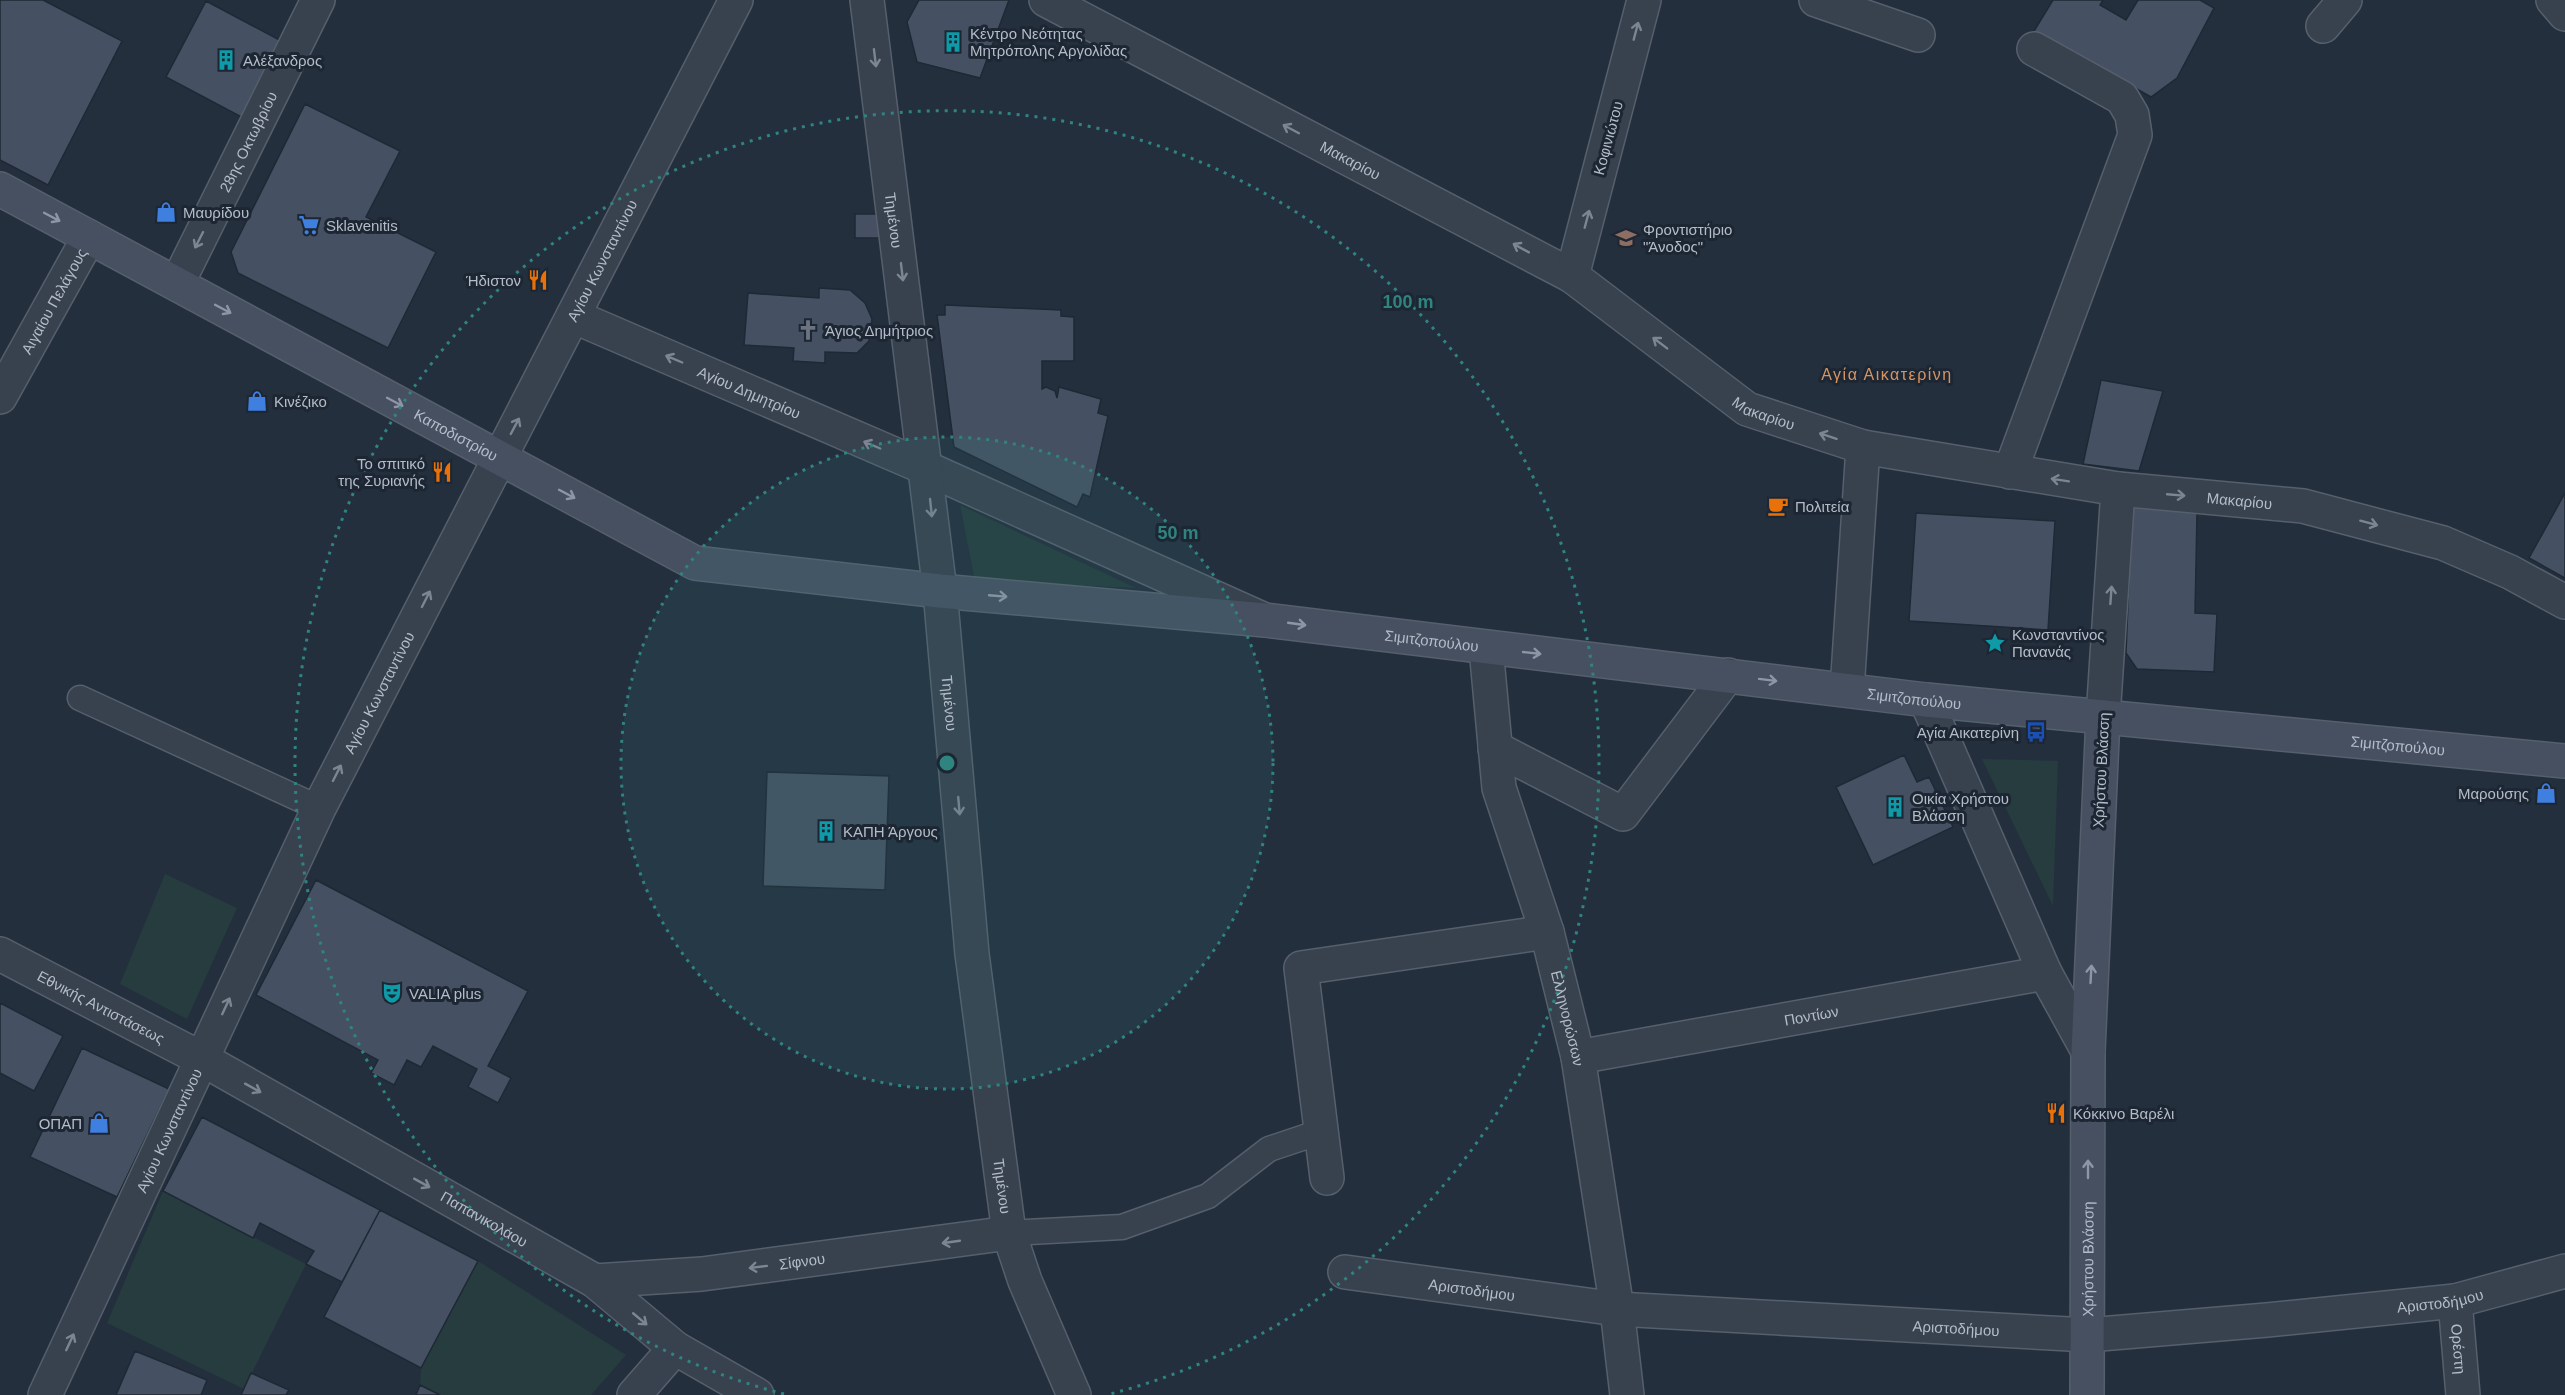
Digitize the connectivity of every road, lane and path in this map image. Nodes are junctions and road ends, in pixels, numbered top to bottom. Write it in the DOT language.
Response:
graph roads {
  1 [pos="318,0"];
  2 [pos="736,0"];
  3 [pos="867,0"];
  4 [pos="1046,0"];
  5 [pos="1644,0"];
  6 [pos="1816,0"];
  7 [pos="2345,0"];
  8 [pos="2553,0"];
  9 [pos="2565,14"];
  10 [pos="2323,26"];
  11 [pos="1918,35"];
  12 [pos="2034,49"];
  13 [pos="0,189"];
  14 [pos="89,237"];
  15 [pos="1572,276"];
  16 [pos="177,284"];
  17 [pos="573,316"];
  18 [pos="0,397"];
  19 [pos="1863,447"];
  20 [pos="499,458"];
  21 [pos="926,468"];
  22 [pos="2010,472"];
  23 [pos="2118,489"];
  24 [pos="940,591"];
  25 [pos="2565,602"];
  26 [pos="1265,620"];
  27 [pos="1486,648"];
  28 [pos="1728,675"];
  29 [pos="1847,690"];
  30 [pos="80,698"];
  31 [pos="1926,700"];
  32 [pos="2103,717"];
  33 [pos="1495,748"];
  34 [pos="2565,761"];
  35 [pos="319,808"];
  36 [pos="1547,932"];
  37 [pos="0,954"];
  38 [pos="2045,973"];
  39 [pos="2088,1051"];
  40 [pos="1578,1057"];
  41 [pos="202,1059"];
  42 [pos="1320,1132"];
  43 [pos="1327,1178"];
  44 [pos="1009,1233"];
  45 [pos="2565,1271"];
  46 [pos="1345,1272"];
  47 [pos="595,1281"];
  48 [pos="2455,1301"];
  49 [pos="1617,1309"];
  50 [pos="2088,1335"];
  51 [pos="675,1348"];
  52 [pos="45,1395"];
  53 [pos="634,1395"];
  54 [pos="757,1395"];
  55 [pos="1074,1395"];
  56 [pos="1627,1395"];
  57 [pos="2087,1395"];
  58 [pos="2463,1395"];
  1 -- 16 [label="street, 28ης Οκτωβρίου, one-way"];
  2 -- 17 [label="street, Αγίου Κωνσταντίνου"];
  3 -- 21 [label="street, Τημένου, one-way"];
  15 -- 4 [label="street, Μακαρίου, one-way"];
  15 -- 5 [label="street, Κοφινιώτου, one-way"];
  6 -- 11 [label="street"];
  7 -- 10 [label="street"];
  8 -- 9 [label="street"];
  12 -- 22 [label="street"];
  13 -- 14 [label="main road, Καποδιστρίου, one-way"];
  14 -- 16 [label="main road, Καποδιστρίου"];
  14 -- 18 [label="street, Αιγαίου Πελάγους"];
  19 -- 15 [label="street, Μακαρίου, one-way"];
  16 -- 20 [label="main road, Καποδιστρίου, one-way"];
  20 -- 17 [label="street, Αγίου Κωνσταντίνου, one-way"];
  21 -- 17 [label="street, Αγίου Δημητρίου, one-way"];
  19 -- 22 [label="street, Μακαρίου"];
  19 -- 29 [label="street"];
  20 -- 24 [label="main road, Καποδιστρίου, one-way"];
  35 -- 20 [label="street, Αγίου Κωνσταντίνου, one-way"];
  21 -- 24 [label="street, Τημένου, one-way"];
  21 -- 26 [label="street, Σιμιτζοπούλου"];
  23 -- 22 [label="street, Μακαρίου, one-way"];
  23 -- 25 [label="street, Μακαρίου, one-way"];
  32 -- 23 [label="street, Χρήστου Βλάσση, one-way"];
  24 -- 26 [label="main road, Σιμιτζοπούλου, one-way"];
  24 -- 44 [label="street, Τημένου, one-way"];
  26 -- 27 [label="main road, Σιμιτζοπούλου, one-way"];
  27 -- 28 [label="main road, Σιμιτζοπούλου, one-way"];
  27 -- 33 [label="street, Ελληνορώσων"];
  28 -- 29 [label="main road, Σιμιτζοπούλου, one-way"];
  28 -- 33 [label="street"];
  29 -- 31 [label="main road, Σιμιτζοπούλου"];
  30 -- 35 [label="lane"];
  31 -- 32 [label="main road, Σιμιτζοπούλου"];
  31 -- 38 [label="street, Χρήστου Βλάσση"];
  32 -- 34 [label="main road, Σιμιτζοπούλου"];
  39 -- 32 [label="main road, Χρήστου Βλάσση, one-way"];
  33 -- 36 [label="street, Ελληνορώσων"];
  41 -- 35 [label="street, Αγίου Κωνσταντίνου, one-way"];
  36 -- 40 [label="street, Ελληνορώσων"];
  36 -- 42 [label="street"];
  37 -- 41 [label="street, Εθνικής Αντιστάσεως"];
  38 -- 39 [label="street, Χρήστου Βλάσση"];
  38 -- 40 [label="street, Ποντίων"];
  50 -- 39 [label="main road, Χρήστου Βλάσση, one-way"];
  40 -- 49 [label="street, Ελληνορώσων"];
  41 -- 47 [label="street, Παπανικολάου, one-way"];
  52 -- 41 [label="street, Αγίου Κωνσταντίνου, one-way"];
  42 -- 43 [label="street"];
  42 -- 44 [label="lane"];
  44 -- 47 [label="street, Σίφνου, one-way"];
  44 -- 55 [label="street, Τημένου"];
  45 -- 48 [label="street, Αριστοδήμου"];
  46 -- 49 [label="street, Αριστοδήμου"];
  47 -- 51 [label="street, Παπανικολάου, one-way"];
  48 -- 50 [label="street, Αριστοδήμου"];
  48 -- 58 [label="street, Ορέστη"];
  49 -- 50 [label="street, Αριστοδήμου"];
  49 -- 56 [label="street, Ελληνορώσων"];
  50 -- 57 [label="main road, Χρήστου Βλάσση"];
  51 -- 53 [label="street"];
  51 -- 54 [label="street, Παπανικολάου"];
}
